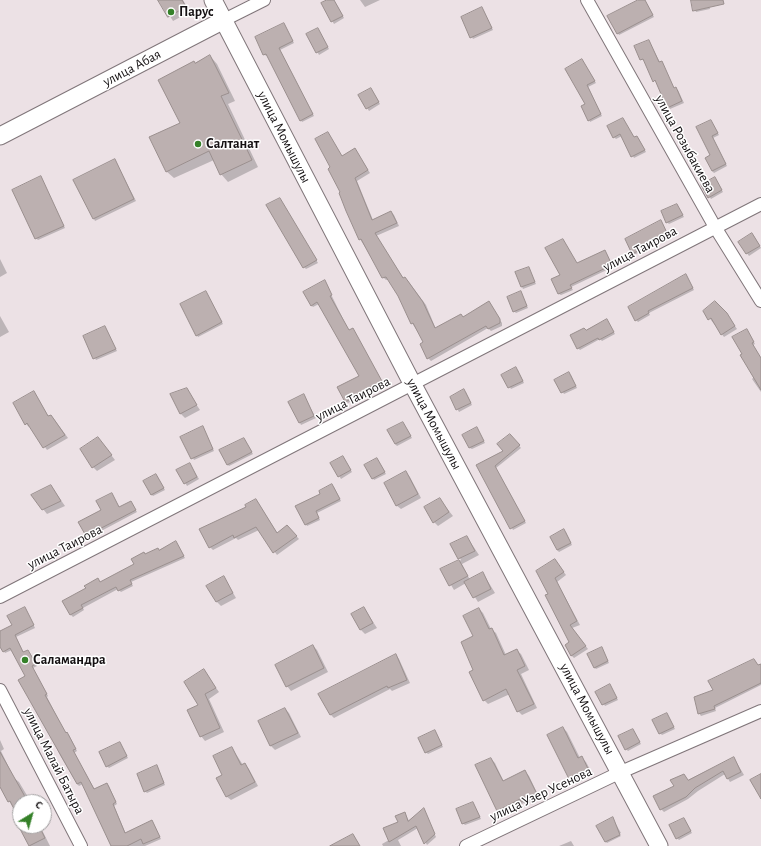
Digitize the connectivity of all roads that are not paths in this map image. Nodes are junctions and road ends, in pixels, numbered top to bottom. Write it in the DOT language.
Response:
graph roads {
  1 [pos="213,0"];
  2 [pos="264,0"];
  3 [pos="587,0"];
  4 [pos="224,20"];
  5 [pos="0,136"];
  6 [pos="761,204"];
  7 [pos="715,227"];
  8 [pos="761,301"];
  9 [pos="413,385"];
  10 [pos="0,597"];
  11 [pos="0,690"];
  12 [pos="761,711"];
  13 [pos="621,772"];
  14 [pos="81,846"];
  15 [pos="466,846"];
  16 [pos="659,846"];
  1 -- 4 [label="street, улица Момышулы"];
  2 -- 4 [label="street, улица Абая"];
  3 -- 7 [label="street, улица Розыбакиева"];
  4 -- 5 [label="street, улица Абая"];
  4 -- 9 [label="street, улица Момышулы"];
  6 -- 7 [label="street, улица Таирова"];
  7 -- 8 [label="street, улица Розыбакиева"];
  7 -- 9 [label="street, улица Таирова"];
  9 -- 10 [label="street, улица Таирова"];
  9 -- 13 [label="street, улица Момышулы"];
  11 -- 14 [label="street, улица Малай Батыра"];
  12 -- 13 [label="street, улица Узер Усенова"];
  13 -- 15 [label="street, улица Узер Усенова"];
  13 -- 16 [label="street, улица Момышулы"];
}
